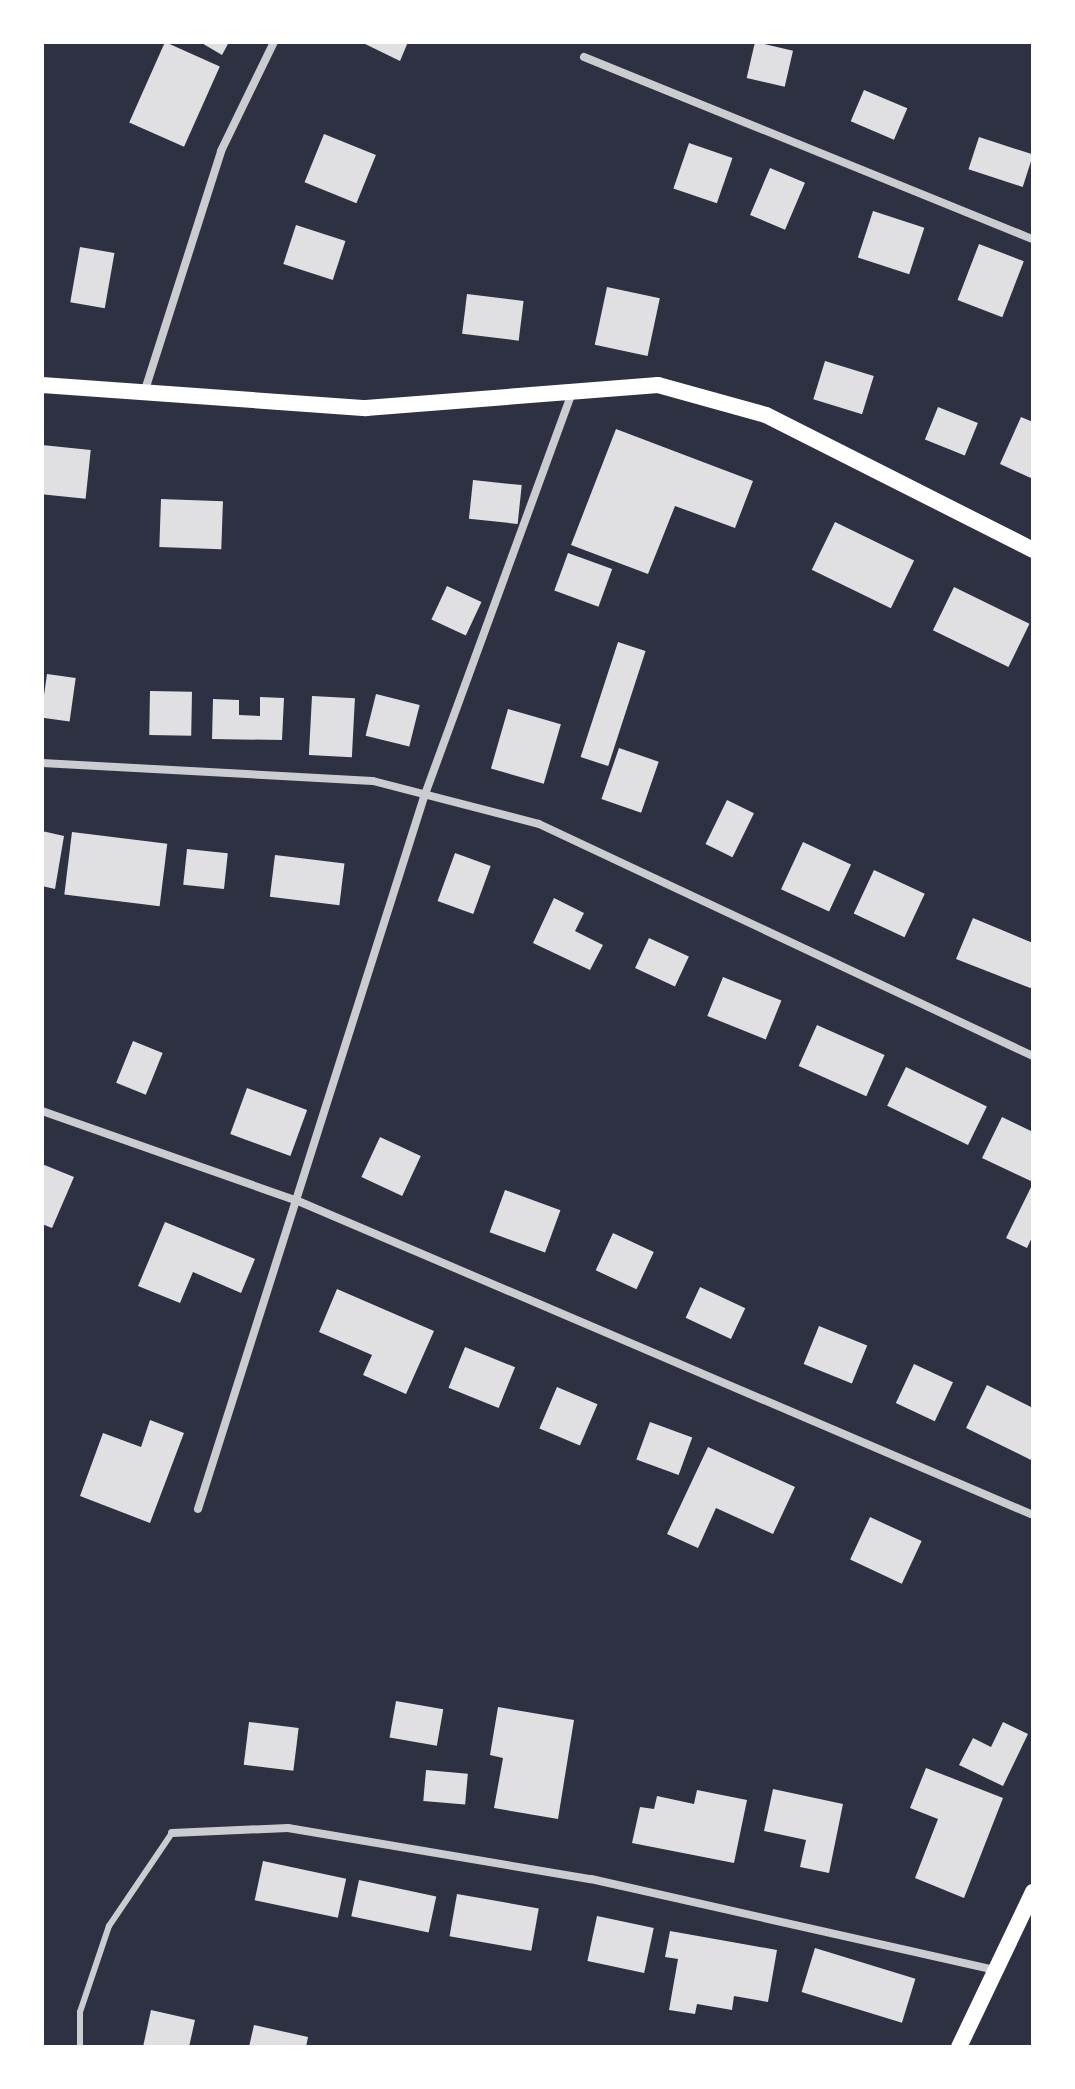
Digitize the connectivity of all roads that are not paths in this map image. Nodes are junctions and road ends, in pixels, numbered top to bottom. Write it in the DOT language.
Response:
graph roads {
  1 [pos="274,42"];
  2 [pos="584,57"];
  3 [pos="1033,239"];
  4 [pos="42,385"];
  5 [pos="574,388"];
  6 [pos="143,394"];
  7 [pos="1033,550"];
  8 [pos="42,763"];
  9 [pos="424,797"];
  10 [pos="1033,1056"];
  11 [pos="42,1111"];
  12 [pos="298,1201"];
  13 [pos="198,1509"];
  14 [pos="1033,1515"];
  15 [pos="172,1833"];
  16 [pos="1033,1892"];
  17 [pos="999,1971"];
  18 [pos="80,2047"];
  19 [pos="959,2047"];
  1 -- 6 [label="street"];
  2 -- 3 [label="street"];
  4 -- 6 [label="main road"];
  5 -- 6 [label="main road"];
  5 -- 7 [label="main road"];
  5 -- 9 [label="street"];
  8 -- 9 [label="street"];
  9 -- 10 [label="street"];
  9 -- 12 [label="street"];
  11 -- 12 [label="street"];
  12 -- 13 [label="street"];
  12 -- 14 [label="street"];
  15 -- 17 [label="street"];
  15 -- 18 [label="lane"];
  16 -- 17 [label="main road"];
  17 -- 19 [label="main road"];
}
